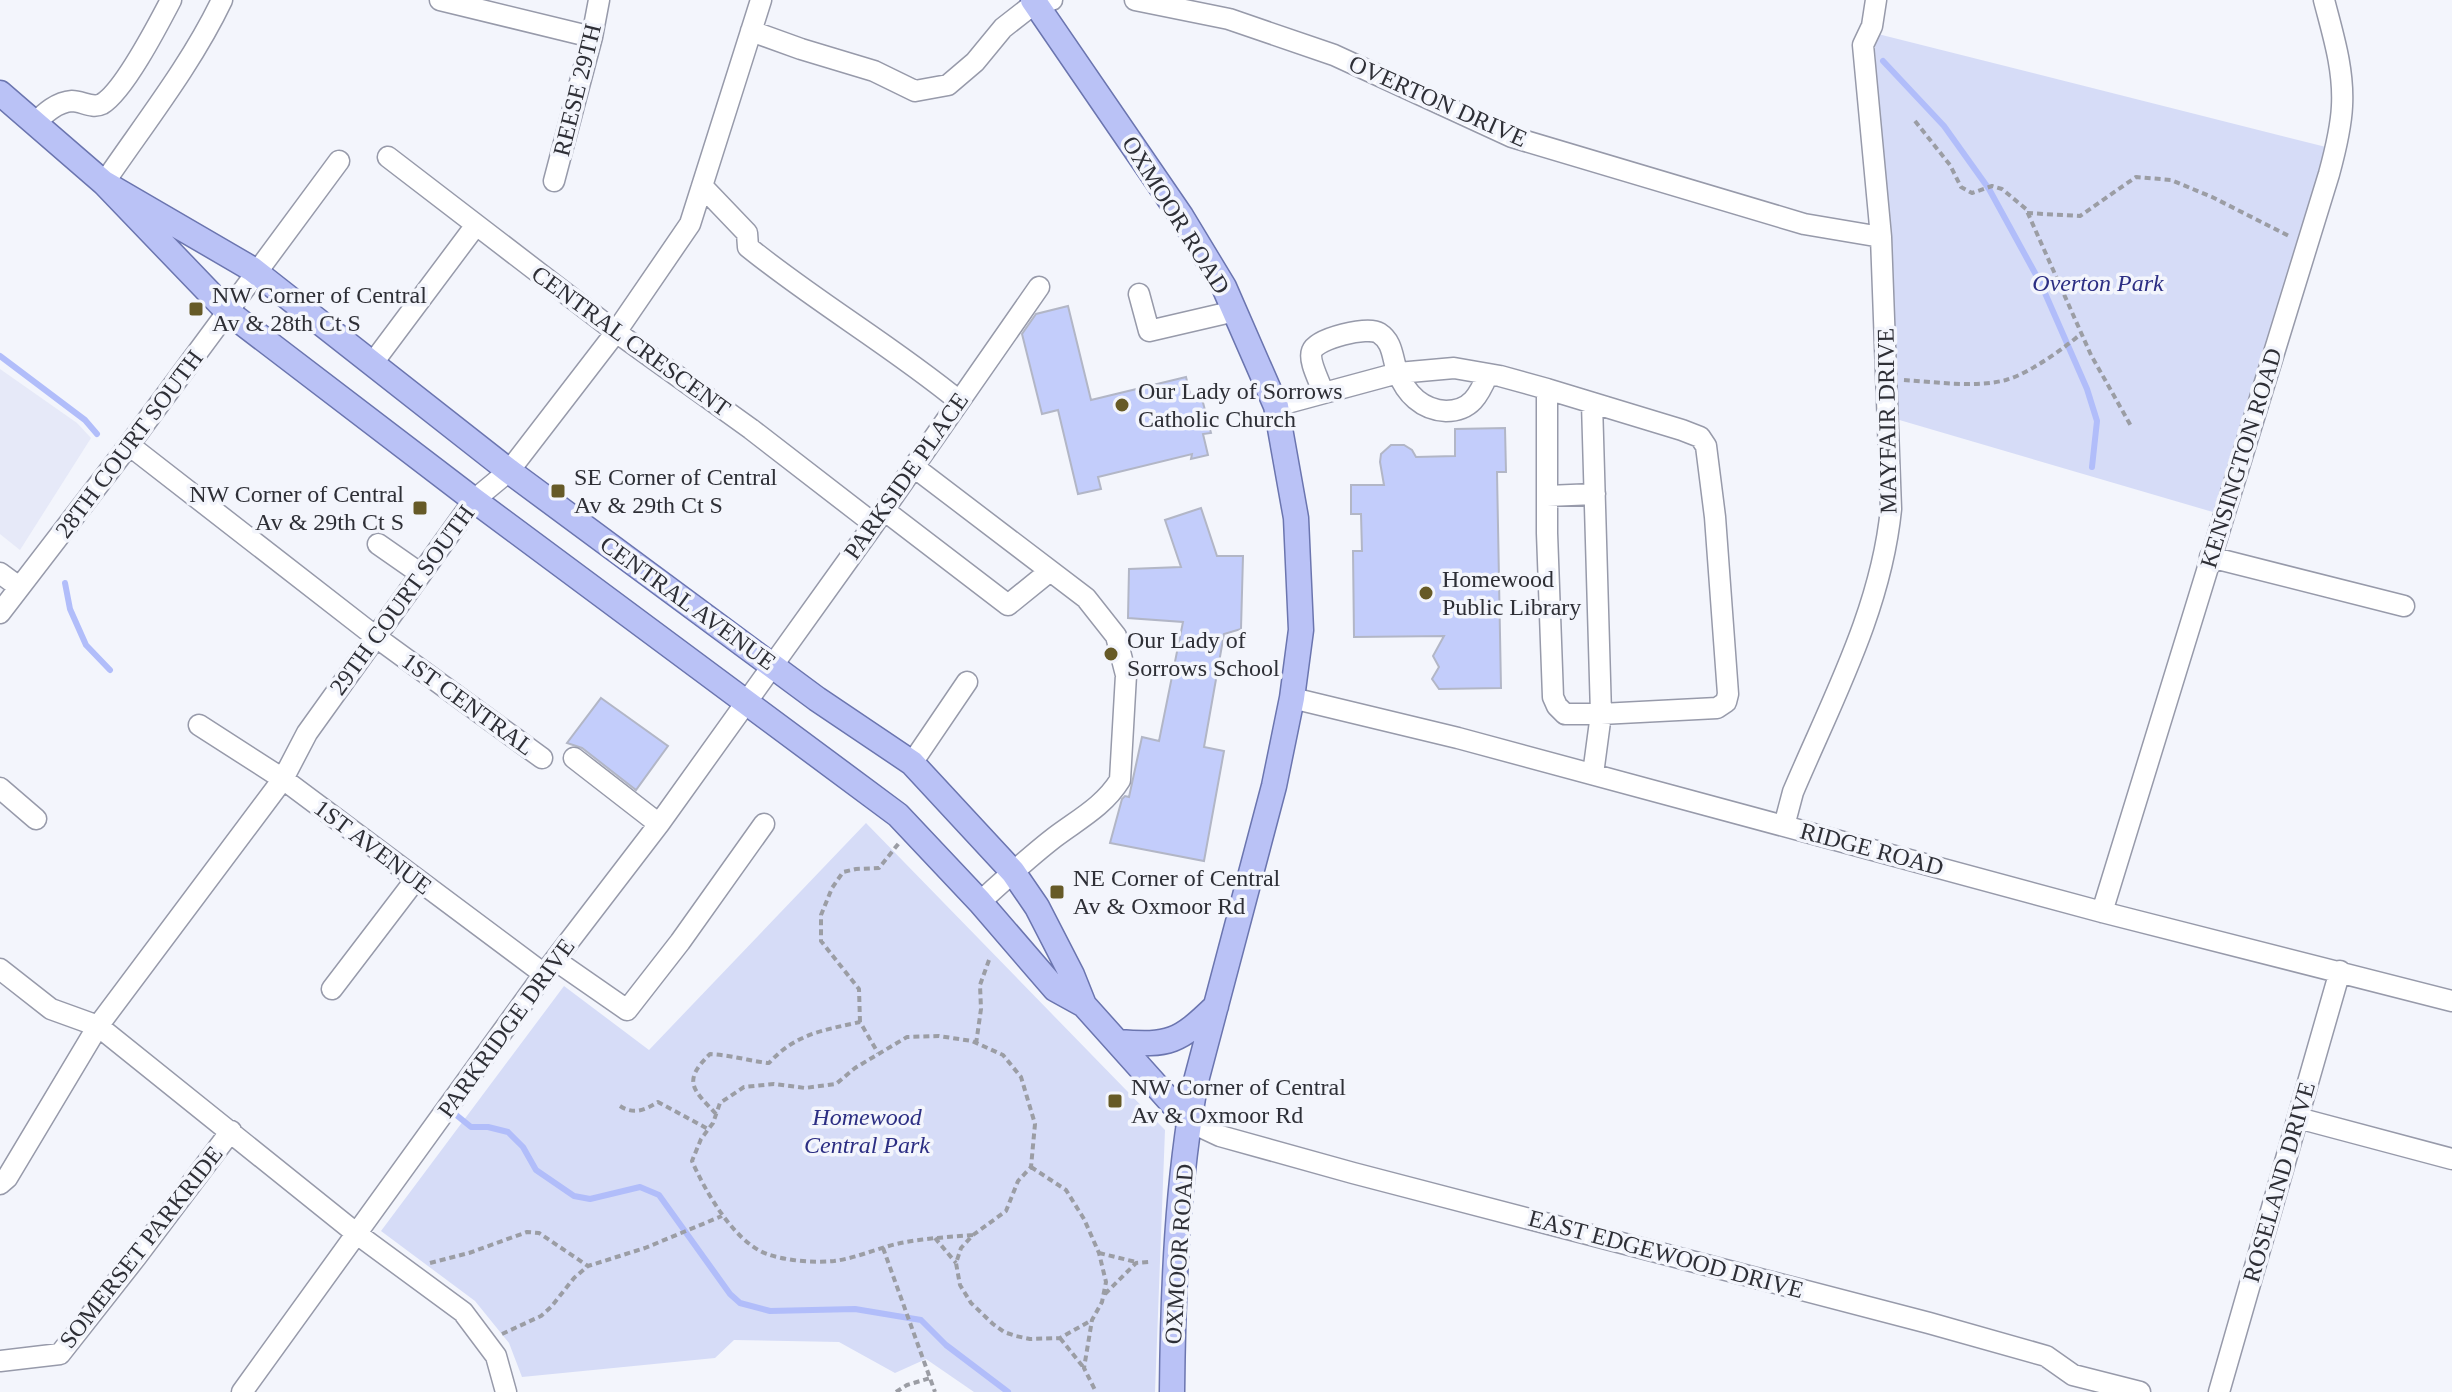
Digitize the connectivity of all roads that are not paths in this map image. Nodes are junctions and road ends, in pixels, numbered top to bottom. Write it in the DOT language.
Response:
graph roads {
  1 [pos="171,0"];
  2 [pos="222,0"];
  3 [pos="440,0"];
  4 [pos="599,0"];
  5 [pos="761,0"];
  6 [pos="1135,0"];
  7 [pos="1876,0"];
  8 [pos="2324,0"];
  9 [pos="1040,1"];
  10 [pos="751,31"];
  11 [pos="592,37"];
  12 [pos="0,93"];
  13 [pos="35,123"];
  14 [pos="388,157"];
  15 [pos="339,161"];
  16 [pos="554,181"];
  17 [pos="104,183"];
  18 [pos="702,186"];
  19 [pos="476,225"];
  20 [pos="1881,237"];
  21 [pos="256,272"];
  22 [pos="1039,287"];
  23 [pos="1139,294"];
  24 [pos="1235,311"];
  25 [pos="228,312"];
  26 [pos="616,332"];
  27 [pos="372,364"];
  28 [pos="1398,373"];
  29 [pos="1488,374"];
  30 [pos="1547,389"];
  31 [pos="1323,392"];
  32 [pos="959,401"];
  33 [pos="1592,403"];
  34 [pos="1276,406"];
  35 [pos="129,445"];
  36 [pos="914,467"];
  37 [pos="509,471"];
  38 [pos="1595,494"];
  39 [pos="1547,496"];
  40 [pos="474,500"];
  41 [pos="879,517"];
  42 [pos="378,544"];
  43 [pos="2210,557"];
  44 [pos="1050,571"];
  45 [pos="0,573"];
  46 [pos="421,574"];
  47 [pos="19,587"];
  48 [pos="2404,606"];
  49 [pos="0,613"];
  50 [pos="376,637"];
  51 [pos="772,665"];
  52 [pos="967,682"];
  53 [pos="1292,698"];
  54 [pos="746,701"];
  55 [pos="1601,714"];
  56 [pos="199,725"];
  57 [pos="542,758"];
  58 [pos="574,758"];
  59 [pos="912,763"];
  60 [pos="1593,774"];
  61 [pos="283,779"];
  62 [pos="0,788"];
  63 [pos="36,819"];
  64 [pos="659,824"];
  65 [pos="764,824"];
  66 [pos="1784,826"];
  67 [pos="1013,872"];
  68 [pos="416,879"];
  69 [pos="980,902"];
  70 [pos="2102,912"];
  71 [pos="550,967"];
  72 [pos="0,969"];
  73 [pos="2340,971"];
  74 [pos="332,989"];
  75 [pos="2452,1001"];
  76 [pos="1218,1004"];
  77 [pos="1084,1005"];
  78 [pos="98,1026"];
  79 [pos="1118,1042"];
  80 [pos="2298,1118"];
  81 [pos="1188,1121"];
  82 [pos="231,1131"];
  83 [pos="2452,1159"];
  84 [pos="0,1184"];
  85 [pos="357,1234"];
  86 [pos="0,1361"];
  87 [pos="242,1392"];
  88 [pos="506,1392"];
  89 [pos="1172,1392"];
  90 [pos="2140,1392"];
  91 [pos="2219,1392"];
  1 -- 13 [label="street"];
  2 -- 17 [label="street"];
  3 -- 11 [label="street"];
  4 -- 11 [label="street, REESE 29TH"];
  5 -- 10 [label="street, 29TH COURT SOUTH"];
  6 -- 20 [label="street, OVERTON DRIVE"];
  7 -- 20 [label="street, MAYFAIR DRIVE"];
  8 -- 43 [label="street, KENSINGTON ROAD"];
  9 -- 10 [label="street"];
  9 -- 24 [label="main road, OXMOOR ROAD"];
  10 -- 18 [label="street, 29TH COURT SOUTH"];
  11 -- 16 [label="street, REESE 29TH"];
  12 -- 13 [label="main road, CENTRAL AVENUE"];
  13 -- 17 [label="main road, CENTRAL AVENUE"];
  14 -- 19 [label="street, CENTRAL CRESCENT"];
  15 -- 21 [label="street, 28TH COURT SOUTH"];
  17 -- 21 [label="main road, CENTRAL AVENUE"];
  17 -- 25 [label="main road, CENTRAL AVENUE"];
  18 -- 26 [label="street, 29TH COURT SOUTH"];
  18 -- 32 [label="street"];
  19 -- 26 [label="street, CENTRAL CRESCENT"];
  19 -- 27 [label="street"];
  20 -- 66 [label="street, MAYFAIR DRIVE"];
  21 -- 25 [label="street, 28TH COURT SOUTH"];
  21 -- 27 [label="main road, CENTRAL AVENUE"];
  22 -- 32 [label="street, PARKSIDE PLACE"];
  23 -- 24 [label="street"];
  24 -- 34 [label="main road, OXMOOR ROAD"];
  25 -- 35 [label="street, 28TH COURT SOUTH"];
  25 -- 40 [label="main road, CENTRAL AVENUE"];
  26 -- 37 [label="street, 29TH COURT SOUTH"];
  26 -- 41 [label="street, CENTRAL CRESCENT"];
  27 -- 37 [label="main road, CENTRAL AVENUE"];
  28 -- 29 [label="street"];
  28 -- 29 [label="street"];
  28 -- 31 [label="street"];
  28 -- 31 [label="street"];
  29 -- 30 [label="street"];
  30 -- 33 [label="street"];
  30 -- 39 [label="street"];
  31 -- 34 [label="street"];
  32 -- 36 [label="street, PARKSIDE PLACE"];
  33 -- 38 [label="street"];
  33 -- 55 [label="street"];
  34 -- 53 [label="main road, OXMOOR ROAD"];
  35 -- 47 [label="street, 28TH COURT SOUTH"];
  35 -- 50 [label="street, 1ST CENTRAL"];
  36 -- 41 [label="street, PARKSIDE PLACE"];
  36 -- 44 [label="street"];
  37 -- 40 [label="street, 29TH COURT SOUTH"];
  37 -- 51 [label="main road, CENTRAL AVENUE"];
  38 -- 39 [label="street"];
  38 -- 55 [label="street"];
  39 -- 55 [label="street"];
  40 -- 46 [label="street, 29TH COURT SOUTH"];
  40 -- 54 [label="main road, CENTRAL AVENUE"];
  41 -- 44 [label="street, CENTRAL CRESCENT"];
  41 -- 51 [label="street, PARKSIDE PLACE"];
  42 -- 46 [label="street"];
  43 -- 48 [label="street"];
  43 -- 70 [label="street, KENSINGTON ROAD"];
  44 -- 67 [label="street"];
  45 -- 47 [label="street"];
  46 -- 50 [label="street, 29TH COURT SOUTH"];
  47 -- 49 [label="street, 28TH COURT SOUTH"];
  50 -- 57 [label="street, 1ST CENTRAL"];
  50 -- 61 [label="street, 29TH COURT SOUTH"];
  51 -- 54 [label="street, PARKRIDGE DRIVE"];
  51 -- 59 [label="main road, CENTRAL AVENUE"];
  52 -- 59 [label="street"];
  53 -- 60 [label="street, RIDGE ROAD"];
  53 -- 76 [label="main road, OXMOOR ROAD"];
  54 -- 64 [label="street, PARKRIDGE DRIVE"];
  54 -- 69 [label="main road, CENTRAL AVENUE"];
  55 -- 60 [label="street"];
  56 -- 61 [label="street, 1ST AVENUE"];
  58 -- 64 [label="street"];
  59 -- 67 [label="main road, CENTRAL AVENUE"];
  60 -- 66 [label="street, RIDGE ROAD"];
  61 -- 68 [label="street, 1ST AVENUE"];
  61 -- 78 [label="street, 29TH COURT SOUTH"];
  62 -- 63 [label="street"];
  64 -- 71 [label="street, PARKRIDGE DRIVE"];
  65 -- 71 [label="street, 1ST AVENUE"];
  66 -- 70 [label="street, RIDGE ROAD"];
  67 -- 69 [label="street"];
  67 -- 77 [label="main road, CENTRAL AVENUE"];
  68 -- 71 [label="street, 1ST AVENUE"];
  68 -- 74 [label="street"];
  69 -- 77 [label="main road, CENTRAL AVENUE"];
  70 -- 73 [label="street, RIDGE ROAD"];
  71 -- 85 [label="street, PARKRIDGE DRIVE"];
  72 -- 78 [label="street"];
  73 -- 75 [label="street, RIDGE ROAD"];
  73 -- 80 [label="street, ROSELAND DRIVE"];
  76 -- 79 [label="main road"];
  76 -- 81 [label="main road, OXMOOR ROAD"];
  77 -- 79 [label="main road, CENTRAL AVENUE"];
  78 -- 82 [label="street"];
  78 -- 84 [label="street, 29TH COURT SOUTH"];
  79 -- 81 [label="main road, CENTRAL AVENUE"];
  80 -- 83 [label="street"];
  80 -- 91 [label="street, ROSELAND DRIVE"];
  81 -- 89 [label="main road, OXMOOR ROAD"];
  81 -- 90 [label="street, EAST EDGEWOOD DRIVE"];
  82 -- 85 [label="street"];
  82 -- 86 [label="street, SOMERSET PARKRIDE"];
  85 -- 87 [label="street, PARKRIDGE DRIVE"];
  85 -- 88 [label="street"];
}
